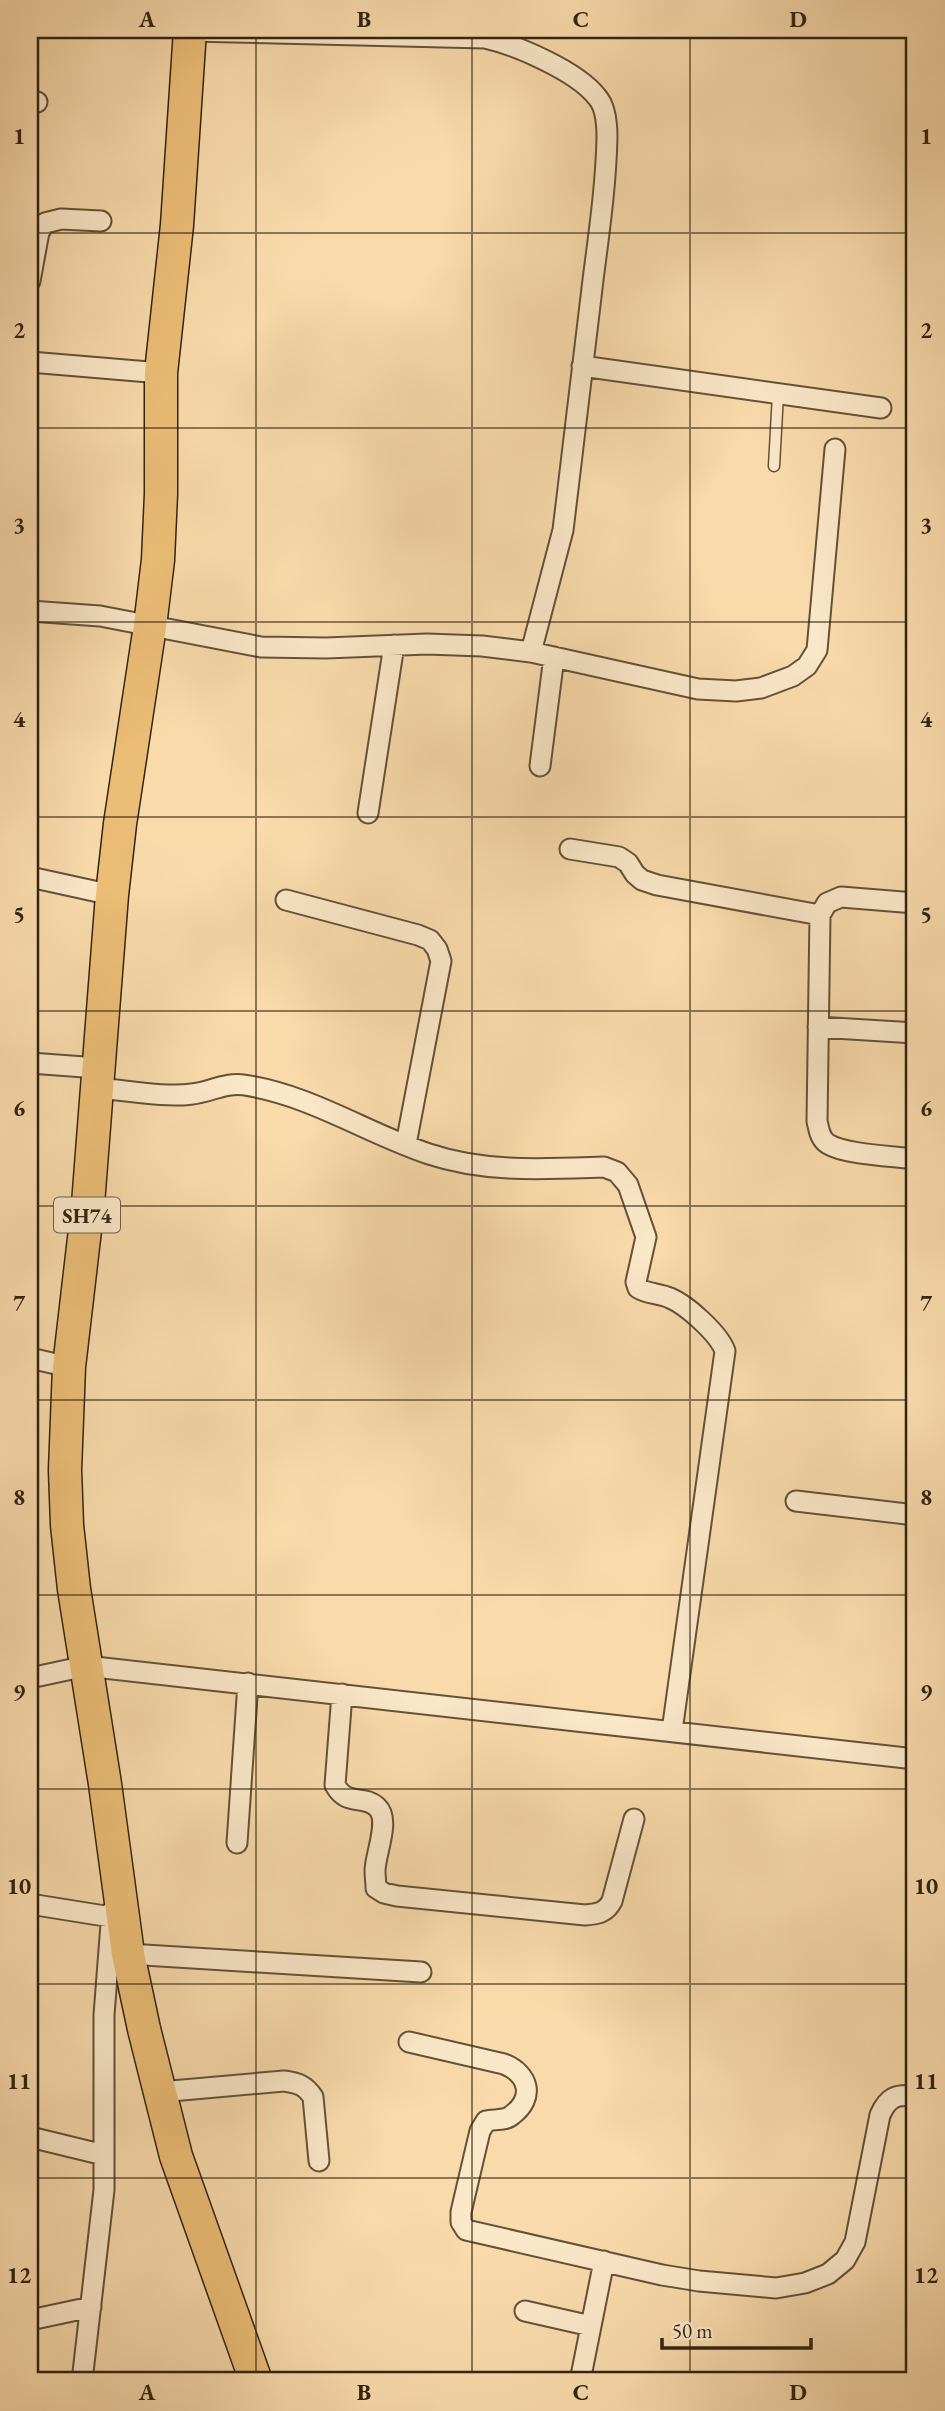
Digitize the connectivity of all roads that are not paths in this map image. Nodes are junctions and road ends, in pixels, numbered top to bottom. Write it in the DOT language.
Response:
graph roads {
  1 [pos="190,30"];
  2 [pos="101,221"];
  3 [pos="30,281"];
  4 [pos="30,362"];
  5 [pos="582,366"];
  6 [pos="161,373"];
  7 [pos="778,394"];
  8 [pos="881,408"];
  9 [pos="835,449"];
  10 [pos="774,466"];
  11 [pos="30,611"];
  12 [pos="150,626"];
  13 [pos="394,645"];
  14 [pos="531,652"];
  15 [pos="554,657"];
  16 [pos="540,766"];
  17 [pos="368,813"];
  18 [pos="570,849"];
  19 [pos="30,877"];
  20 [pos="112,895"];
  21 [pos="286,900"];
  22 [pos="915,903"];
  23 [pos="820,915"];
  24 [pos="818,1027"];
  25 [pos="915,1033"];
  26 [pos="30,1063"];
  27 [pos="97,1078"];
  28 [pos="406,1144"];
  29 [pos="915,1159"];
  30 [pos="30,1358"];
  31 [pos="69,1367"];
  32 [pos="796,1501"];
  33 [pos="915,1515"];
  34 [pos="86,1666"];
  35 [pos="30,1678"];
  36 [pos="248,1684"];
  37 [pos="342,1694"];
  38 [pos="672,1731"];
  39 [pos="915,1759"];
  40 [pos="634,1819"];
  41 [pos="237,1843"];
  42 [pos="114,1856"];
  43 [pos="30,1903"];
  44 [pos="111,1917"];
  45 [pos="128,1954"];
  46 [pos="421,1972"];
  47 [pos="409,2042"];
  48 [pos="160,2092"];
  49 [pos="915,2096"];
  50 [pos="30,2137"];
  51 [pos="104,2155"];
  52 [pos="319,2161"];
  53 [pos="604,2261"];
  54 [pos="91,2307"];
  55 [pos="525,2311"];
  56 [pos="30,2320"];
  57 [pos="591,2326"];
  58 [pos="82,2381"];
  59 [pos="256,2381"];
  60 [pos="580,2381"];
  1 -- 5 [label="street"];
  1 -- 6 [label="highway, SH74"];
  2 -- 3 [label="street"];
  4 -- 6 [label="street"];
  5 -- 7 [label="street"];
  5 -- 14 [label="street"];
  6 -- 12 [label="highway, SH74"];
  7 -- 8 [label="street"];
  7 -- 10 [label="lane"];
  9 -- 15 [label="street"];
  11 -- 12 [label="street"];
  12 -- 13 [label="street"];
  12 -- 20 [label="highway, SH74"];
  13 -- 14 [label="street"];
  13 -- 17 [label="street"];
  14 -- 15 [label="street"];
  15 -- 16 [label="street"];
  18 -- 23 [label="street"];
  19 -- 20 [label="street"];
  20 -- 27 [label="highway, SH74"];
  21 -- 28 [label="street"];
  22 -- 23 [label="street"];
  23 -- 24 [label="street"];
  24 -- 25 [label="street"];
  24 -- 29 [label="street"];
  26 -- 27 [label="street"];
  27 -- 28 [label="street"];
  27 -- 31 [label="highway, SH74"];
  28 -- 38 [label="street"];
  30 -- 31 [label="street"];
  31 -- 34 [label="highway, SH74"];
  32 -- 33 [label="street"];
  34 -- 35 [label="street"];
  34 -- 36 [label="street"];
  34 -- 42 [label="highway, SH74"];
  36 -- 37 [label="street"];
  36 -- 41 [label="street"];
  37 -- 38 [label="street"];
  37 -- 40 [label="street"];
  38 -- 39 [label="street"];
  42 -- 44 [label="street"];
  42 -- 45 [label="highway, SH74"];
  43 -- 44 [label="street"];
  44 -- 51 [label="street"];
  45 -- 46 [label="street"];
  45 -- 48 [label="highway, SH74"];
  47 -- 53 [label="street"];
  48 -- 52 [label="street"];
  48 -- 59 [label="highway, SH74"];
  49 -- 53 [label="street"];
  50 -- 51 [label="street"];
  51 -- 54 [label="street"];
  53 -- 57 [label="street"];
  54 -- 56 [label="street"];
  54 -- 58 [label="street"];
  55 -- 57 [label="street"];
  57 -- 60 [label="street"];
}
